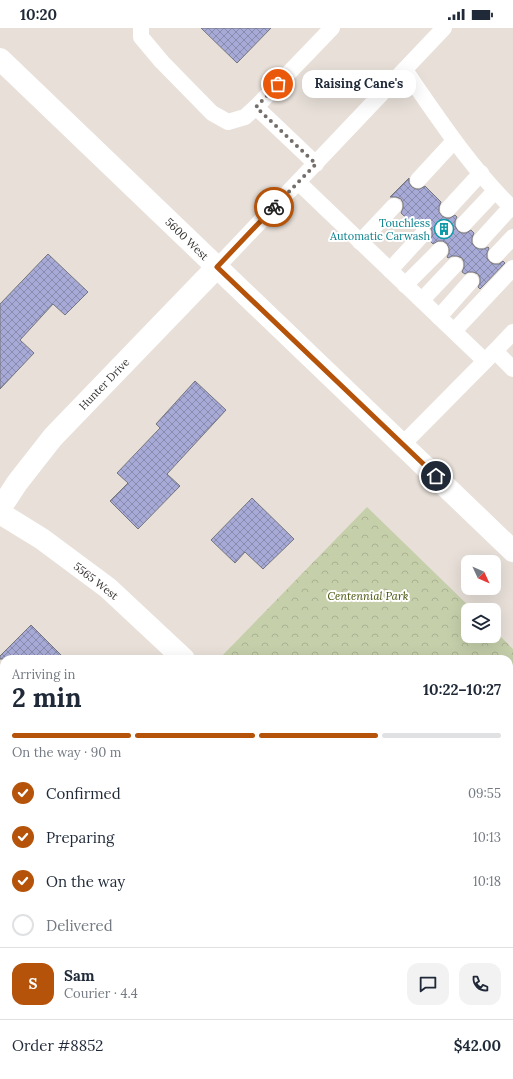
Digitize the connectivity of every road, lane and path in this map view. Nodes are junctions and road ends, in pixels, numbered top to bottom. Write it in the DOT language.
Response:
graph roads {
  1 [pos="141,28"];
  2 [pos="332,28"];
  3 [pos="444,28"];
  4 [pos="0,59"];
  5 [pos="405,70"];
  6 [pos="256,107"];
  7 [pos="454,141"];
  8 [pos="316,164"];
  9 [pos="481,173"];
  10 [pos="418,180"];
  11 [pos="298,182"];
  12 [pos="495,190"];
  13 [pos="394,206"];
  14 [pos="512,208"];
  15 [pos="448,209"];
  16 [pos="464,224"];
  17 [pos="423,234"];
  18 [pos="513,238"];
  19 [pos="481,240"];
  20 [pos="360,242"];
  21 [pos="440,250"];
  22 [pos="496,255"];
  23 [pos="455,265"];
  24 [pos="217,267"];
  25 [pos="513,268"];
  26 [pos="390,270"];
  27 [pos="471,281"];
  28 [pos="405,285"];
  29 [pos="422,300"];
  30 [pos="439,317"];
  31 [pos="454,331"];
  32 [pos="513,332"];
  33 [pos="490,356"];
  34 [pos="513,369"];
  35 [pos="402,445"];
  36 [pos="0,509"];
  37 [pos="0,513"];
  38 [pos="513,550"];
  39 [pos="180,655"];
  1 -- 6 [label="lane"];
  2 -- 6 [label="lane"];
  3 -- 5 [label="lane"];
  4 -- 24 [label="main road, 5600 West"];
  5 -- 7 [label="lane"];
  5 -- 8 [label="lane"];
  6 -- 8 [label="lane"];
  7 -- 9 [label="lane"];
  7 -- 10 [label="lane"];
  8 -- 11 [label="lane"];
  9 -- 12 [label="lane"];
  9 -- 15 [label="lane"];
  11 -- 20 [label="lane"];
  11 -- 24 [label="lane"];
  12 -- 14 [label="lane"];
  12 -- 16 [label="lane"];
  13 -- 20 [label="lane"];
  14 -- 19 [label="lane"];
  17 -- 26 [label="lane"];
  18 -- 22 [label="lane"];
  20 -- 26 [label="lane"];
  21 -- 28 [label="lane"];
  23 -- 29 [label="lane"];
  24 -- 35 [label="main road, 5600 West"];
  24 -- 36 [label="main road, Hunter Drive"];
  25 -- 31 [label="lane"];
  26 -- 28 [label="lane"];
  27 -- 30 [label="lane"];
  28 -- 29 [label="lane"];
  29 -- 30 [label="lane"];
  30 -- 31 [label="lane"];
  31 -- 33 [label="lane"];
  32 -- 33 [label="lane"];
  33 -- 34 [label="lane"];
  33 -- 35 [label="lane"];
  35 -- 38 [label="main road, 5600 West"];
  37 -- 39 [label="main road, 5565 West"];
}
